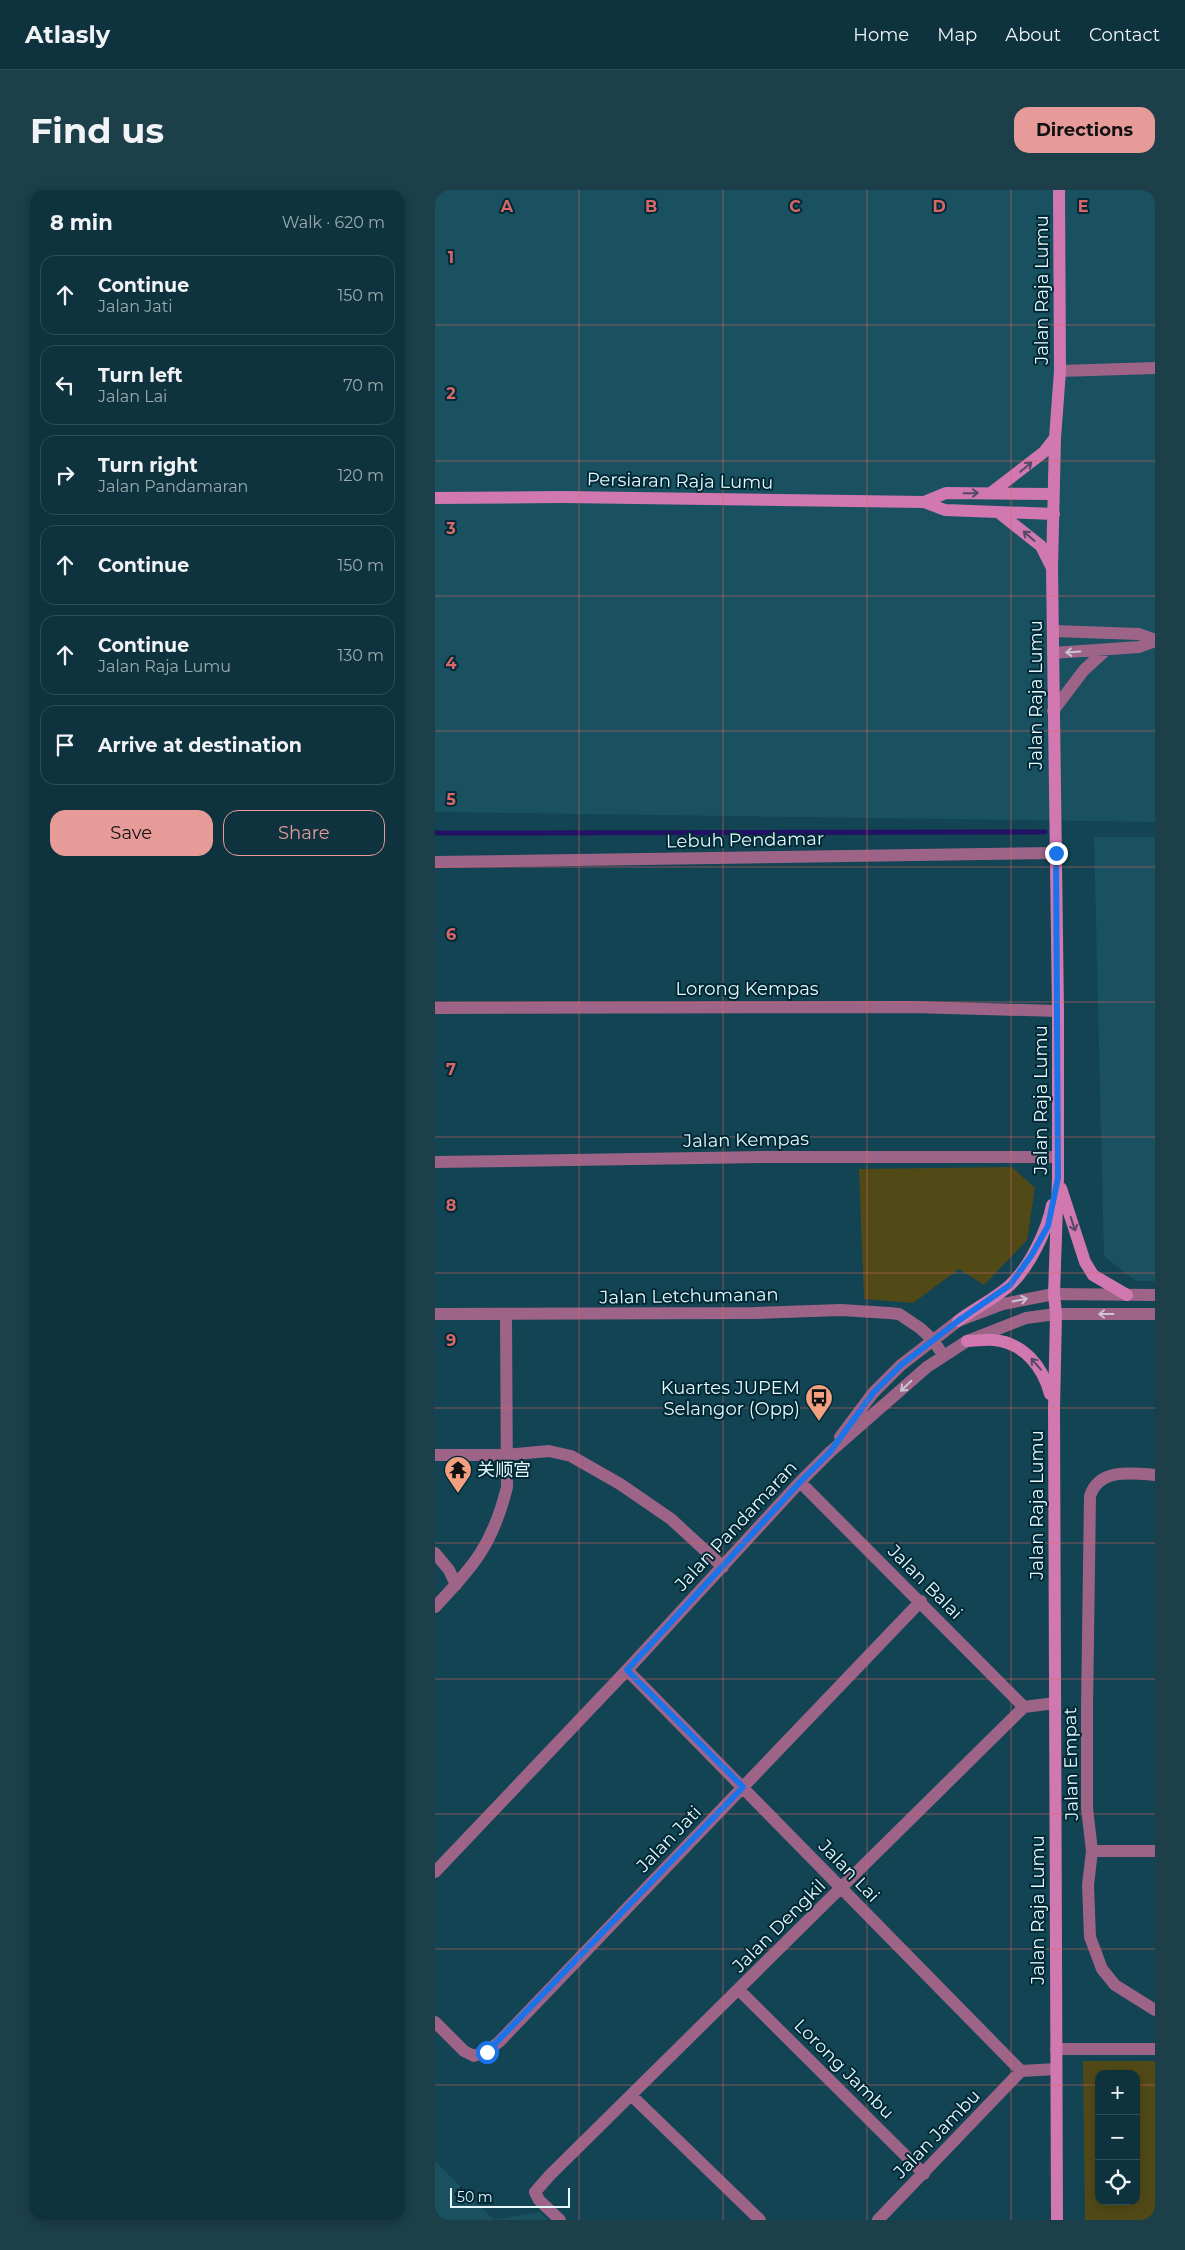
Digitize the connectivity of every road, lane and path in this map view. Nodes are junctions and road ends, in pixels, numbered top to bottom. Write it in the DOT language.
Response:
graph roads {
  1 [pos="1059,190"];
  2 [pos="1155,368"];
  3 [pos="1060,371"];
  4 [pos="1055,438"];
  5 [pos="992,492"];
  6 [pos="1053,494"];
  7 [pos="435,498"];
  8 [pos="924,502"];
  9 [pos="997,512"];
  10 [pos="1054,514"];
  11 [pos="1052,568"];
  12 [pos="1053,631"];
  13 [pos="1155,640"];
  14 [pos="1106,650"];
  15 [pos="1053,653"];
  16 [pos="1053,711"];
  17 [pos="1056,853"];
  18 [pos="435,862"];
  19 [pos="435,1008"];
  20 [pos="1058,1011"];
  21 [pos="1058,1157"];
  22 [pos="435,1162"];
  23 [pos="1058,1178"];
  24 [pos="1054,1294"];
  25 [pos="1155,1295"];
  26 [pos="1127,1296"];
  27 [pos="435,1314"];
  28 [pos="1056,1314"];
  29 [pos="1155,1314"];
  30 [pos="506,1315"];
  31 [pos="958,1321"];
  32 [pos="933,1340"];
  33 [pos="967,1341"];
  34 [pos="943,1355"];
  35 [pos="1054,1409"];
  36 [pos="830,1452"];
  37 [pos="435,1455"];
  38 [pos="505,1456"];
  39 [pos="1155,1475"];
  40 [pos="800,1482"];
  41 [pos="435,1553"];
  42 [pos="723,1567"];
  43 [pos="456,1585"];
  44 [pos="921,1601"];
  45 [pos="435,1607"];
  46 [pos="627,1670"];
  47 [pos="1055,1703"];
  48 [pos="1024,1707"];
  49 [pos="743,1787"];
  50 [pos="1092,1851"];
  51 [pos="1155,1852"];
  52 [pos="435,1872"];
  53 [pos="842,1888"];
  54 [pos="739,1990"];
  55 [pos="1155,2010"];
  56 [pos="435,2022"];
  57 [pos="1056,2049"];
  58 [pos="1155,2049"];
  59 [pos="1056,2069"];
  60 [pos="1021,2071"];
  61 [pos="632,2096"];
  62 [pos="924,2174"];
  63 [pos="560,2220"];
  64 [pos="760,2220"];
  65 [pos="878,2220"];
  66 [pos="1057,2220"];
  1 -- 3 [label="street, Jalan Raja Lumu"];
  2 -- 3 [label="street"];
  3 -- 4 [label="street, Jalan Raja Lumu"];
  5 -- 4 [label="street, one-way"];
  4 -- 6 [label="street, Jalan Raja Lumu"];
  5 -- 6 [label="street, Persiaran Raja Lumu"];
  8 -- 5 [label="street, Persiaran Raja Lumu, one-way"];
  6 -- 10 [label="street, Jalan Raja Lumu"];
  7 -- 8 [label="street, Persiaran Raja Lumu"];
  8 -- 9 [label="street, Persiaran Raja Lumu"];
  9 -- 10 [label="street, Persiaran Raja Lumu"];
  11 -- 9 [label="street, one-way"];
  10 -- 11 [label="street, Jalan Raja Lumu"];
  11 -- 12 [label="street, Jalan Raja Lumu"];
  12 -- 13 [label="street"];
  12 -- 15 [label="street, Jalan Raja Lumu"];
  13 -- 14 [label="street"];
  14 -- 15 [label="street, one-way"];
  14 -- 16 [label="street"];
  15 -- 16 [label="street, Jalan Raja Lumu"];
  16 -- 17 [label="street, Jalan Raja Lumu"];
  17 -- 18 [label="street, Lebuh Pendamar"];
  17 -- 20 [label="street, Jalan Raja Lumu"];
  19 -- 20 [label="street, Lorong Kempas"];
  20 -- 21 [label="street, Jalan Raja Lumu"];
  21 -- 22 [label="street, Jalan Kempas"];
  21 -- 23 [label="street, Jalan Raja Lumu"];
  23 -- 24 [label="street, Jalan Raja Lumu"];
  23 -- 26 [label="street, one-way"];
  23 -- 31 [label="street"];
  24 -- 26 [label="street"];
  24 -- 28 [label="street, Jalan Raja Lumu"];
  31 -- 24 [label="street, one-way"];
  25 -- 26 [label="street"];
  27 -- 30 [label="street, Jalan Letchumanan"];
  29 -- 28 [label="street, Jalan Pandamaran, one-way"];
  28 -- 33 [label="street, Jalan Pandamaran"];
  28 -- 35 [label="street, Jalan Raja Lumu"];
  30 -- 32 [label="street, Jalan Letchumanan"];
  30 -- 38 [label="street"];
  31 -- 32 [label="street"];
  32 -- 34 [label="street, Jalan Letchumanan"];
  32 -- 36 [label="street"];
  33 -- 34 [label="street, Jalan Pandamaran"];
  35 -- 33 [label="street, one-way"];
  34 -- 36 [label="street, Jalan Pandamaran, one-way"];
  35 -- 47 [label="street, Jalan Raja Lumu"];
  36 -- 40 [label="street, Jalan Pandamaran"];
  37 -- 38 [label="street"];
  38 -- 42 [label="street"];
  38 -- 43 [label="street"];
  39 -- 50 [label="street, Jalan Empat"];
  40 -- 42 [label="street, Jalan Pandamaran"];
  40 -- 44 [label="street, Jalan Balai"];
  41 -- 43 [label="street"];
  42 -- 46 [label="street, Jalan Pandamaran"];
  43 -- 45 [label="street"];
  44 -- 48 [label="street, Jalan Balai"];
  44 -- 49 [label="street, Jalan Jati"];
  46 -- 49 [label="street, Jalan Lai"];
  46 -- 52 [label="street, Jalan Pandamaran"];
  47 -- 48 [label="street"];
  47 -- 57 [label="street, Jalan Raja Lumu"];
  48 -- 53 [label="street, Jalan Dengkil"];
  49 -- 53 [label="street, Jalan Lai"];
  49 -- 56 [label="street, Jalan Jati"];
  50 -- 51 [label="street"];
  50 -- 55 [label="street, Jalan Empat"];
  53 -- 54 [label="street, Jalan Dengkil"];
  53 -- 60 [label="street, Jalan Lai"];
  54 -- 61 [label="street, Jalan Dengkil"];
  54 -- 62 [label="street, Lorong Jambu"];
  57 -- 58 [label="street"];
  57 -- 59 [label="street, Jalan Raja Lumu"];
  59 -- 60 [label="street"];
  59 -- 66 [label="street, Jalan Raja Lumu"];
  60 -- 62 [label="street, Jalan Jambu"];
  61 -- 63 [label="street, Jalan Dengkil"];
  61 -- 64 [label="street"];
  62 -- 65 [label="street, Jalan Jambu"];
}
